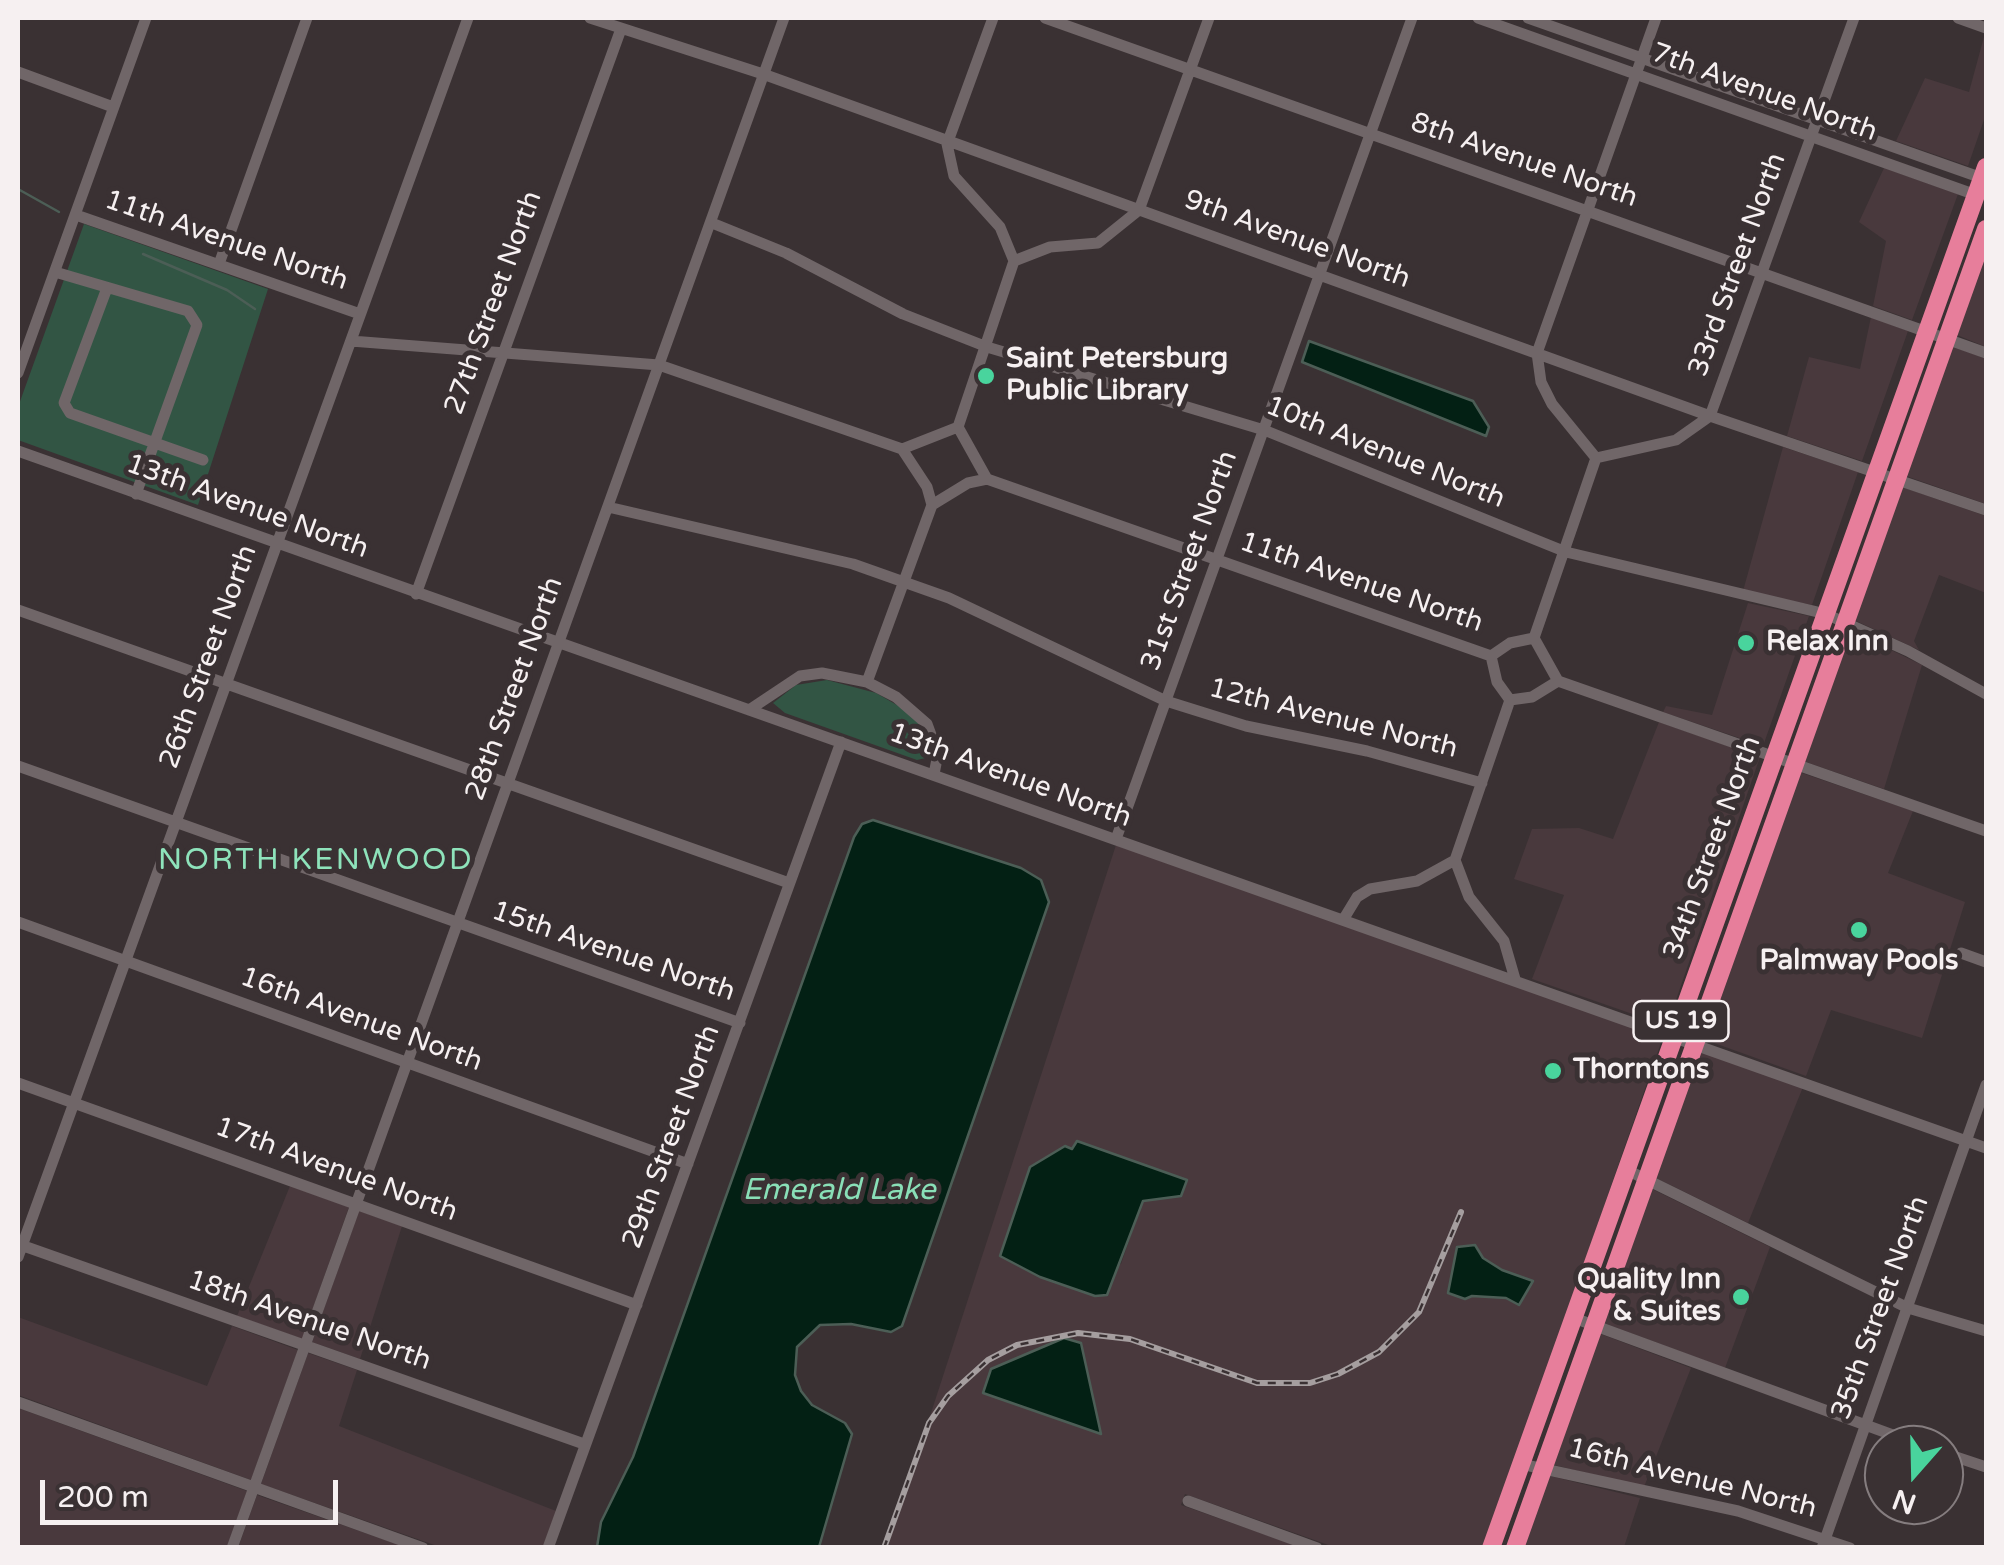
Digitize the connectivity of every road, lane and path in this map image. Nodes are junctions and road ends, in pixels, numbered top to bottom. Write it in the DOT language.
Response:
graph roads {
  1 [pos="146,18"];
  2 [pos="307,18"];
  3 [pos="468,18"];
  4 [pos="590,18"];
  5 [pos="784,18"];
  6 [pos="993,18"];
  7 [pos="1045,18"];
  8 [pos="1209,18"];
  9 [pos="1412,18"];
  10 [pos="1478,18"];
  11 [pos="1528,18"];
  12 [pos="1656,18"];
  13 [pos="1854,18"];
  14 [pos="1958,18"];
  15 [pos="1986,28"];
  16 [pos="621,29"];
  17 [pos="1642,58"];
  18 [pos="1190,69"];
  19 [pos="18,72"];
  20 [pos="763,74"];
  21 [pos="1636,74"];
  22 [pos="113,107"];
  23 [pos="1817,119"];
  24 [pos="1372,134"];
  25 [pos="1811,136"];
  26 [pos="947,144"];
  27 [pos="1982,183"];
  28 [pos="1588,209"];
  29 [pos="1139,210"];
  30 [pos="76,215"];
  31 [pos="712,222"];
  32 [pos="1986,229"];
  33 [pos="1014,261"];
  34 [pos="219,264"];
  35 [pos="56,272"];
  36 [pos="1763,272"];
  37 [pos="1320,274"];
  38 [pos="106,288"];
  39 [pos="360,314"];
  40 [pos="1928,331"];
  41 [pos="1947,338"];
  42 [pos="351,342"];
  43 [pos="987,348"];
  44 [pos="1986,353"];
  45 [pos="1537,354"];
  46 [pos="500,355"];
  47 [pos="658,365"];
  48 [pos="18,373"];
  49 [pos="1710,416"];
  50 [pos="958,427"];
  51 [pos="1264,430"];
  52 [pos="154,445"];
  53 [pos="902,449"];
  54 [pos="18,451"];
  55 [pos="1596,458"];
  56 [pos="203,460"];
  57 [pos="1876,472"];
  58 [pos="987,479"];
  59 [pos="1897,479"];
  60 [pos="136,494"];
  61 [pos="932,506"];
  62 [pos="608,507"];
  63 [pos="1986,510"];
  64 [pos="276,544"];
  65 [pos="1566,552"];
  66 [pos="1217,559"];
  67 [pos="904,581"];
  68 [pos="416,594"];
  69 [pos="18,610"];
  70 [pos="1826,614"];
  71 [pos="1846,622"];
  72 [pos="1534,638"];
  73 [pos="557,645"];
  74 [pos="1491,656"];
  75 [pos="1558,681"];
  76 [pos="867,682"];
  77 [pos="226,685"];
  78 [pos="1986,694"];
  79 [pos="1166,700"];
  80 [pos="1510,700"];
  81 [pos="748,710"];
  82 [pos="841,742"];
  83 [pos="1775,756"];
  84 [pos="1795,764"];
  85 [pos="18,766"];
  86 [pos="934,774"];
  87 [pos="1482,783"];
  88 [pos="507,784"];
  89 [pos="176,822"];
  90 [pos="1986,831"];
  91 [pos="1116,840"];
  92 [pos="1454,860"];
  93 [pos="789,883"];
  94 [pos="1725,896"];
  95 [pos="1745,903"];
  96 [pos="1343,920"];
  97 [pos="18,922"];
  98 [pos="457,924"];
  99 [pos="1961,953"];
  100 [pos="125,961"];
  101 [pos="1986,962"];
  102 [pos="1515,979"];
  103 [pos="740,1023"];
  104 [pos="1676,1035"];
  105 [pos="1695,1042"];
  106 [pos="406,1064"];
  107 [pos="18,1084"];
  108 [pos="1986,1085"];
  109 [pos="74,1103"];
  110 [pos="1967,1141"];
  111 [pos="1986,1148"];
  112 [pos="688,1164"];
  113 [pos="1627,1170"];
  114 [pos="1646,1180"];
  115 [pos="356,1204"];
  116 [pos="19,1249"];
  117 [pos="637,1305"];
  118 [pos="1908,1308"];
  119 [pos="1574,1318"];
  120 [pos="1594,1325"];
  121 [pos="1986,1332"];
  122 [pos="305,1346"];
  123 [pos="18,1402"];
  124 [pos="1867,1425"];
  125 [pos="1864,1426"];
  126 [pos="1864,1432"];
  127 [pos="584,1444"];
  128 [pos="1522,1464"];
  129 [pos="1542,1468"];
  130 [pos="254,1487"];
  131 [pos="1188,1501"];
  132 [pos="1824,1542"];
  133 [pos="232,1548"];
  134 [pos="422,1548"];
  135 [pos="548,1548"];
  136 [pos="1317,1548"];
  137 [pos="1491,1548"];
  138 [pos="1515,1548"];
  139 [pos="1850,1548"];
  1 -- 22 [label="street"];
  2 -- 34 [label="street"];
  3 -- 39 [label="street, 26th Street North"];
  4 -- 16 [label="street, 9th Avenue North"];
  5 -- 20 [label="street, 28th Street North"];
  6 -- 26 [label="street"];
  7 -- 18 [label="street, 8th Avenue North"];
  8 -- 18 [label="street"];
  9 -- 24 [label="street, 31st Street North"];
  10 -- 21 [label="street, 7th Avenue North"];
  11 -- 17 [label="street, 7th Avenue North"];
  12 -- 17 [label="street"];
  13 -- 23 [label="street, 33rd Street North"];
  14 -- 15 [label="street"];
  16 -- 20 [label="street, 9th Avenue North"];
  16 -- 46 [label="street, 27th Street North"];
  17 -- 21 [label="street"];
  17 -- 23 [label="street, 7th Avenue North"];
  18 -- 24 [label="street, 8th Avenue North"];
  18 -- 29 [label="street"];
  19 -- 22 [label="street"];
  20 -- 26 [label="street, 9th Avenue North"];
  20 -- 31 [label="street, 28th Street North"];
  21 -- 25 [label="street, 7th Avenue North"];
  21 -- 28 [label="street"];
  22 -- 30 [label="street"];
  23 -- 25 [label="street, 33rd Street North"];
  23 -- 27 [label="street, 7th Avenue North"];
  24 -- 28 [label="street, 8th Avenue North"];
  24 -- 37 [label="street, 31st Street North"];
  25 -- 27 [label="street, 7th Avenue North"];
  25 -- 36 [label="street, 33rd Street North"];
  26 -- 29 [label="street, 9th Avenue North"];
  26 -- 33 [label="street"];
  27 -- 40 [label="highway, 34th Street North / US 19"];
  28 -- 36 [label="street, 8th Avenue North"];
  28 -- 45 [label="street"];
  29 -- 33 [label="street"];
  29 -- 37 [label="street, 9th Avenue North"];
  30 -- 34 [label="street, 11th Avenue North"];
  30 -- 35 [label="street"];
  31 -- 43 [label="street, 10th Avenue North"];
  31 -- 47 [label="street, 28th Street North"];
  32 -- 41 [label="highway, 34th Street North / US 19"];
  33 -- 43 [label="street"];
  34 -- 39 [label="street, 11th Avenue North"];
  35 -- 38 [label="street"];
  35 -- 48 [label="street"];
  36 -- 40 [label="street, 8th Avenue North"];
  36 -- 49 [label="street, 33rd Street North"];
  37 -- 45 [label="street, 9th Avenue North"];
  37 -- 51 [label="street, 31st Street North"];
  38 -- 52 [label="street"];
  38 -- 52 [label="street"];
  39 -- 42 [label="street, 26th Street North"];
  40 -- 41 [label="street, 8th Avenue North"];
  40 -- 57 [label="highway, 34th Street North / US 19"];
  41 -- 44 [label="street, 8th Avenue North"];
  41 -- 59 [label="highway, 34th Street North / US 19"];
  42 -- 46 [label="street"];
  42 -- 64 [label="street, 26th Street North"];
  43 -- 50 [label="street"];
  43 -- 51 [label="street, 10th Avenue North"];
  45 -- 49 [label="street, 9th Avenue North"];
  45 -- 55 [label="street"];
  46 -- 47 [label="street"];
  46 -- 68 [label="street, 27th Street North"];
  47 -- 53 [label="street"];
  47 -- 62 [label="street, 28th Street North"];
  49 -- 55 [label="street"];
  49 -- 57 [label="street, 9th Avenue North"];
  50 -- 53 [label="street"];
  50 -- 58 [label="street"];
  51 -- 65 [label="street, 10th Avenue North"];
  51 -- 66 [label="street, 31st Street North"];
  52 -- 56 [label="street"];
  52 -- 60 [label="street"];
  53 -- 61 [label="street"];
  54 -- 60 [label="street, 13th Avenue North"];
  55 -- 65 [label="street"];
  57 -- 59 [label="street, 9th Avenue North"];
  57 -- 70 [label="highway, 34th Street North / US 19"];
  58 -- 61 [label="street"];
  58 -- 66 [label="street, 11th Avenue North"];
  59 -- 63 [label="street, 9th Avenue North"];
  59 -- 71 [label="highway, 34th Street North / US 19"];
  60 -- 64 [label="street, 13th Avenue North"];
  61 -- 67 [label="street"];
  62 -- 67 [label="street, 12th Avenue North"];
  62 -- 73 [label="street, 28th Street North"];
  64 -- 68 [label="street, 13th Avenue North"];
  64 -- 77 [label="street, 26th Street North"];
  65 -- 70 [label="street, 10th Avenue North"];
  65 -- 72 [label="street"];
  66 -- 74 [label="street, 11th Avenue North"];
  66 -- 79 [label="street, 31st Street North"];
  67 -- 76 [label="street"];
  67 -- 79 [label="street, 12th Avenue North"];
  68 -- 73 [label="street, 13th Avenue North"];
  69 -- 77 [label="street"];
  70 -- 71 [label="street, 10th Avenue North"];
  70 -- 83 [label="highway, 34th Street North / US 19"];
  71 -- 78 [label="street, 10th Avenue North"];
  71 -- 84 [label="highway, 34th Street North / US 19"];
  72 -- 74 [label="street"];
  72 -- 75 [label="street"];
  73 -- 81 [label="street, 13th Avenue North"];
  73 -- 88 [label="street, 28th Street North"];
  74 -- 80 [label="street"];
  75 -- 80 [label="street"];
  75 -- 83 [label="street"];
  76 -- 81 [label="street"];
  76 -- 86 [label="street"];
  77 -- 88 [label="street"];
  77 -- 89 [label="street, 26th Street North"];
  79 -- 87 [label="street, 12th Avenue North"];
  79 -- 91 [label="street, 31st Street North"];
  80 -- 87 [label="street"];
  81 -- 82 [label="street, 13th Avenue North"];
  82 -- 86 [label="street, 13th Avenue North"];
  82 -- 93 [label="street, 29th Street North"];
  83 -- 84 [label="street"];
  83 -- 94 [label="highway, 34th Street North / US 19"];
  84 -- 90 [label="street"];
  84 -- 95 [label="highway, 34th Street North / US 19"];
  85 -- 89 [label="street, 15th Avenue North"];
  86 -- 91 [label="street, 13th Avenue North"];
  87 -- 92 [label="street"];
  88 -- 93 [label="street"];
  88 -- 98 [label="street, 28th Street North"];
  89 -- 98 [label="street, 15th Avenue North"];
  89 -- 100 [label="street, 26th Street North"];
  91 -- 96 [label="street, 13th Avenue North"];
  92 -- 96 [label="street"];
  92 -- 102 [label="street"];
  93 -- 103 [label="street, 29th Street North"];
  94 -- 95 [label="highway"];
  94 -- 104 [label="highway, 34th Street North / US 19"];
  95 -- 105 [label="highway, 34th Street North / US 19"];
  96 -- 102 [label="street, 13th Avenue North"];
  97 -- 100 [label="street, 16th Avenue North"];
  98 -- 103 [label="street, 15th Avenue North"];
  98 -- 106 [label="street, 28th Street North"];
  99 -- 101 [label="street"];
  100 -- 106 [label="street, 16th Avenue North"];
  100 -- 109 [label="street, 26th Street North"];
  102 -- 104 [label="street, 13th Avenue North"];
  103 -- 112 [label="street, 29th Street North"];
  104 -- 105 [label="street, 13th Avenue North"];
  104 -- 113 [label="highway, 34th Street North / US 19"];
  105 -- 110 [label="street, 13th Avenue North"];
  105 -- 114 [label="highway, 34th Street North / US 19"];
  106 -- 112 [label="street, 16th Avenue North"];
  106 -- 115 [label="street, 28th Street North"];
  107 -- 109 [label="street, 17th Avenue North"];
  108 -- 110 [label="street, 35th Street North"];
  109 -- 115 [label="street, 17th Avenue North"];
  109 -- 116 [label="street, 26th Street North"];
  110 -- 111 [label="street, 13th Avenue North"];
  110 -- 118 [label="street, 35th Street North"];
  112 -- 117 [label="street, 29th Street North"];
  113 -- 114 [label="street"];
  113 -- 119 [label="highway, 34th Street North / US 19"];
  114 -- 118 [label="street"];
  114 -- 120 [label="highway, 34th Street North / US 19"];
  115 -- 117 [label="street, 17th Avenue North"];
  115 -- 122 [label="street, 28th Street North"];
  116 -- 122 [label="street, 18th Avenue North"];
  117 -- 127 [label="street, 29th Street North"];
  118 -- 121 [label="street"];
  118 -- 124 [label="street, 35th Street North"];
  119 -- 120 [label="street"];
  119 -- 128 [label="highway, 34th Street North / US 19"];
  120 -- 125 [label="street"];
  120 -- 129 [label="highway, 34th Street North / US 19"];
  122 -- 127 [label="street, 18th Avenue North"];
  122 -- 130 [label="street, 28th Street North"];
  123 -- 130 [label="street"];
  126 -- 132 [label="street, 35th Street North"];
  127 -- 135 [label="street, 29th Street North"];
  128 -- 129 [label="street, 16th Avenue North"];
  128 -- 137 [label="highway, 34th Street North / US 19"];
  129 -- 132 [label="street, 16th Avenue North"];
  129 -- 138 [label="highway, 34th Street North / US 19"];
  130 -- 133 [label="street, 28th Street North"];
  130 -- 134 [label="street"];
  131 -- 136 [label="street"];
  132 -- 139 [label="street, 16th Avenue North"];
}
